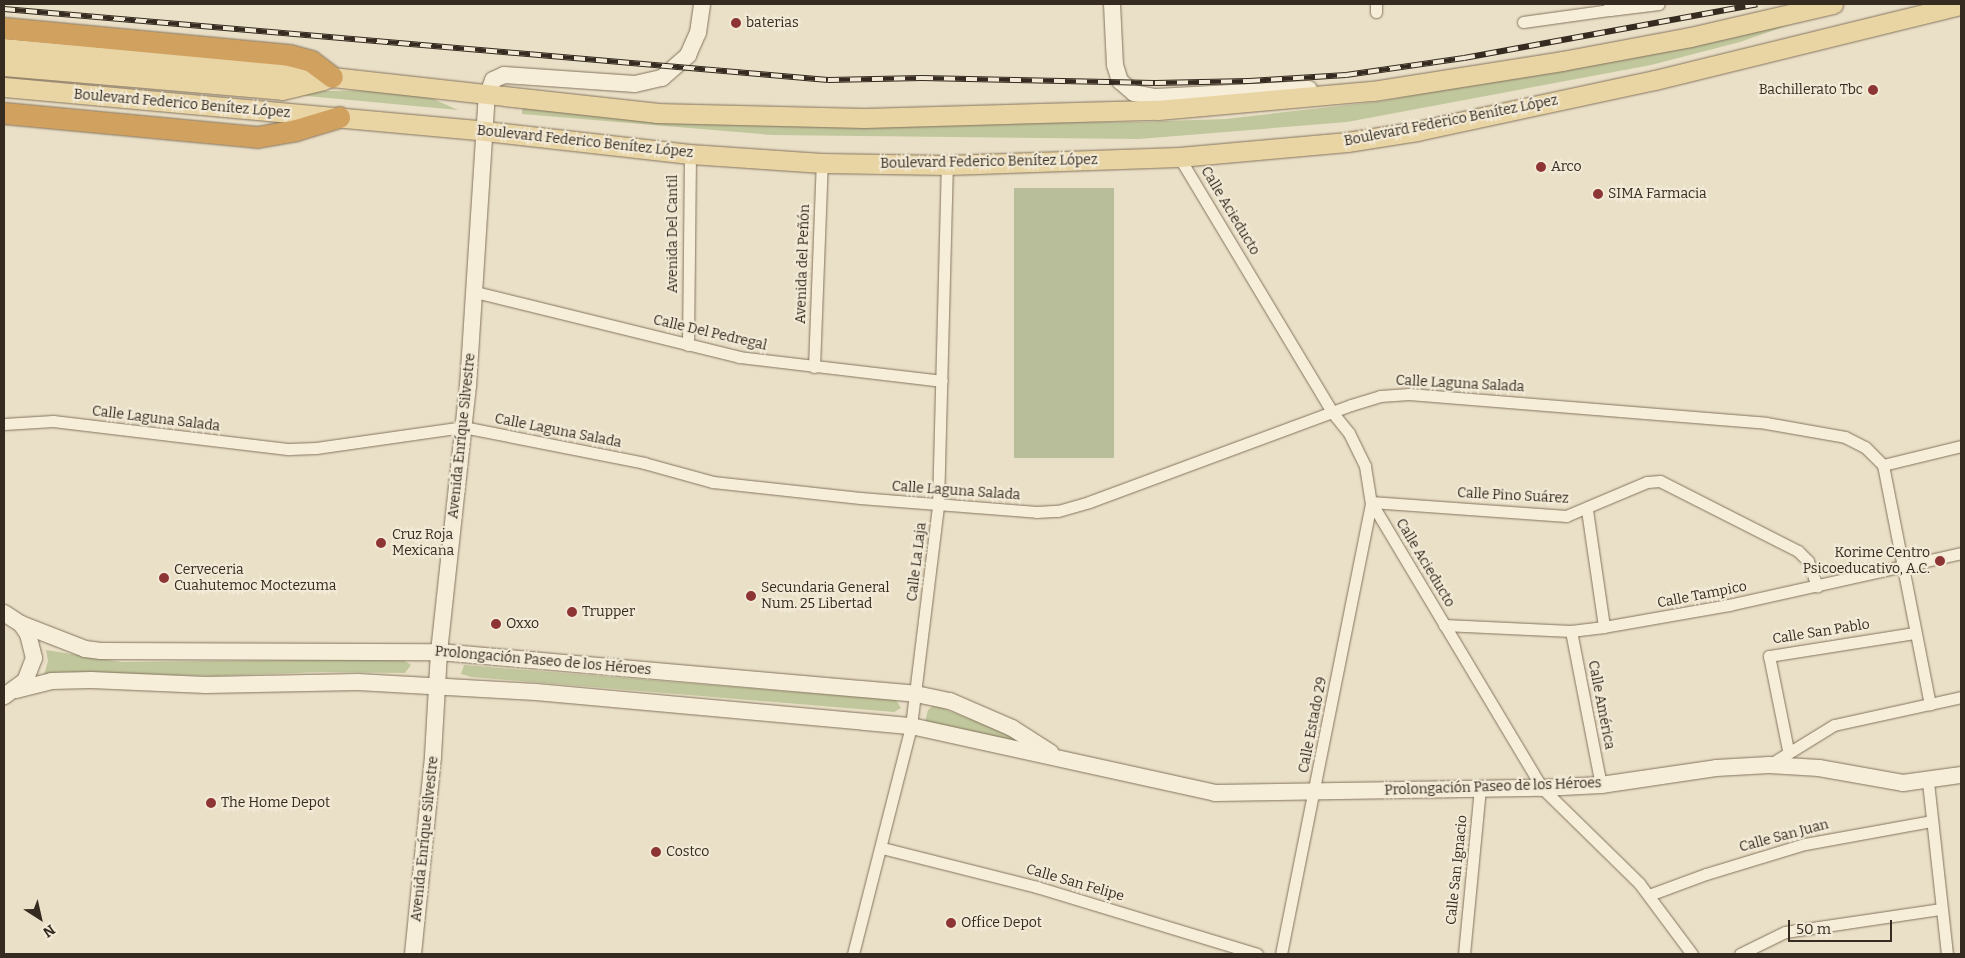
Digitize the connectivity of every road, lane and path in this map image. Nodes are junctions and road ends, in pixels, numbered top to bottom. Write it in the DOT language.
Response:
graph roads {
  1 [pos="702,4"];
  2 [pos="1112,4"];
  3 [pos="1659,4"];
  4 [pos="1833,4"];
  5 [pos="1961,5"];
  6 [pos="1610,7"];
  7 [pos="1523,22"];
  8 [pos="4,28"];
  9 [pos="4,48"];
  10 [pos="4,66"];
  11 [pos="332,77"];
  12 [pos="4,87"];
  13 [pos="1333,94"];
  14 [pos="487,96"];
  15 [pos="4,113"];
  16 [pos="339,117"];
  17 [pos="485,131"];
  18 [pos="690,154"];
  19 [pos="1179,157"];
  20 [pos="822,163"];
  21 [pos="947,164"];
  22 [pos="475,292"];
  23 [pos="688,345"];
  24 [pos="814,367"];
  25 [pos="942,381"];
  26 [pos="1332,412"];
  27 [pos="4,424"];
  28 [pos="463,427"];
  29 [pos="1961,446"];
  30 [pos="1884,465"];
  31 [pos="1371,502"];
  32 [pos="938,505"];
  33 [pos="1586,510"];
  34 [pos="1961,553"];
  35 [pos="1902,567"];
  36 [pos="1817,586"];
  37 [pos="4,613"];
  38 [pos="21,624"];
  39 [pos="1444,625"];
  40 [pos="1604,627"];
  41 [pos="1571,631"];
  42 [pos="1915,633"];
  43 [pos="439,652"];
  44 [pos="437,685"];
  45 [pos="10,693"];
  46 [pos="916,694"];
  47 [pos="1961,697"];
  48 [pos="1930,704"];
  49 [pos="911,726"];
  50 [pos="1788,750"];
  51 [pos="1054,756"];
  52 [pos="1769,765"];
  53 [pos="1961,775"];
  54 [pos="1928,782"];
  55 [pos="1601,784"];
  56 [pos="1480,788"];
  57 [pos="1542,788"];
  58 [pos="1316,791"];
  59 [pos="1931,821"];
  60 [pos="882,848"];
  61 [pos="1649,895"];
  62 [pos="1941,909"];
  63 [pos="413,954"];
  64 [pos="853,954"];
  65 [pos="1258,954"];
  66 [pos="1281,954"];
  67 [pos="1464,954"];
  68 [pos="1692,954"];
  69 [pos="1740,954"];
  70 [pos="1947,954"];
  1 -- 14 [label="street"];
  2 -- 13 [label="street"];
  3 -- 6 [label="street"];
  4 -- 13 [label="main road"];
  5 -- 19 [label="main road, Boulevard Federico Benítez López"];
  6 -- 7 [label="street"];
  8 -- 11 [label="highway"];
  9 -- 11 [label="main road"];
  10 -- 11 [label="main road"];
  11 -- 14 [label="main road"];
  12 -- 16 [label="main road, Boulevard Federico Benítez López"];
  13 -- 14 [label="main road"];
  14 -- 17 [label="street, Avenida Enríque Silvestre"];
  15 -- 16 [label="highway"];
  16 -- 17 [label="main road, Boulevard Federico Benítez López"];
  17 -- 18 [label="main road, Boulevard Federico Benítez López"];
  17 -- 22 [label="street, Avenida Enríque Silvestre"];
  18 -- 20 [label="main road, Boulevard Federico Benítez López"];
  18 -- 23 [label="street, Avenida Del Cantil"];
  19 -- 21 [label="main road, Boulevard Federico Benítez López"];
  19 -- 26 [label="street, Calle Acieducto"];
  20 -- 21 [label="main road, Boulevard Federico Benítez López"];
  20 -- 24 [label="street, Avenida del Peñón"];
  21 -- 25 [label="street, Calle La Laja"];
  22 -- 23 [label="street, Calle Del Pedregal"];
  22 -- 28 [label="street, Avenida Enríque Silvestre"];
  23 -- 24 [label="street, Calle Del Pedregal"];
  24 -- 25 [label="street, Calle Del Pedregal"];
  25 -- 32 [label="street, Calle La Laja"];
  26 -- 30 [label="street, Calle Laguna Salada"];
  26 -- 31 [label="street, Calle Acieducto"];
  26 -- 32 [label="street, Calle Laguna Salada"];
  27 -- 28 [label="street, Calle Laguna Salada"];
  28 -- 32 [label="street, Calle Laguna Salada"];
  28 -- 43 [label="street, Avenida Enríque Silvestre"];
  29 -- 30 [label="street"];
  30 -- 35 [label="street"];
  31 -- 33 [label="street, Calle Pino Suárez"];
  31 -- 39 [label="street, Calle Acieducto"];
  31 -- 58 [label="street, Calle Estado 29"];
  32 -- 46 [label="street, Calle La Laja"];
  33 -- 36 [label="street, Calle Pino Suárez"];
  33 -- 40 [label="street"];
  34 -- 35 [label="street, Calle Tampico"];
  35 -- 36 [label="street, Calle Tampico"];
  35 -- 42 [label="street"];
  36 -- 40 [label="street, Calle Tampico"];
  37 -- 38 [label="street, Prolongación Paseo de los Héroes"];
  38 -- 43 [label="street, Prolongación Paseo de los Héroes"];
  38 -- 45 [label="street"];
  39 -- 41 [label="street, Calle Tampico"];
  39 -- 57 [label="street, Calle Acieducto"];
  40 -- 41 [label="street, Calle Tampico"];
  41 -- 55 [label="street, Calle América"];
  42 -- 48 [label="street"];
  42 -- 50 [label="street, Calle San Pablo"];
  43 -- 44 [label="street, Avenida Enríque Silvestre"];
  43 -- 46 [label="street, Prolongación Paseo de los Héroes"];
  44 -- 45 [label="street, Prolongación Paseo de los Héroes"];
  44 -- 49 [label="street, Prolongación Paseo de los Héroes"];
  44 -- 63 [label="street, Avenida Enríque Silvestre"];
  46 -- 49 [label="street, Calle La Laja"];
  46 -- 51 [label="street, Prolongación Paseo de los Héroes"];
  47 -- 48 [label="street"];
  48 -- 50 [label="street"];
  49 -- 51 [label="street, Prolongación Paseo de los Héroes"];
  49 -- 60 [label="street, Calle La Laja"];
  50 -- 52 [label="street"];
  51 -- 58 [label="street, Prolongación Paseo de los Héroes"];
  52 -- 54 [label="street, Prolongación Paseo de los Héroes"];
  52 -- 55 [label="street, Prolongación Paseo de los Héroes"];
  53 -- 54 [label="street, Prolongación Paseo de los Héroes"];
  54 -- 59 [label="street"];
  55 -- 57 [label="street, Prolongación Paseo de los Héroes"];
  56 -- 57 [label="street, Prolongación Paseo de los Héroes"];
  56 -- 58 [label="street, Prolongación Paseo de los Héroes"];
  56 -- 67 [label="street, Calle San Ignacio"];
  57 -- 61 [label="street, Calle Acieducto"];
  58 -- 66 [label="street, Calle Estado 29"];
  59 -- 61 [label="street, Calle San Juan"];
  59 -- 62 [label="street"];
  60 -- 64 [label="street, Calle La Laja"];
  60 -- 65 [label="street, Calle San Felipe"];
  61 -- 68 [label="street, Calle Acieducto"];
  62 -- 69 [label="street"];
  62 -- 70 [label="street"];
}
